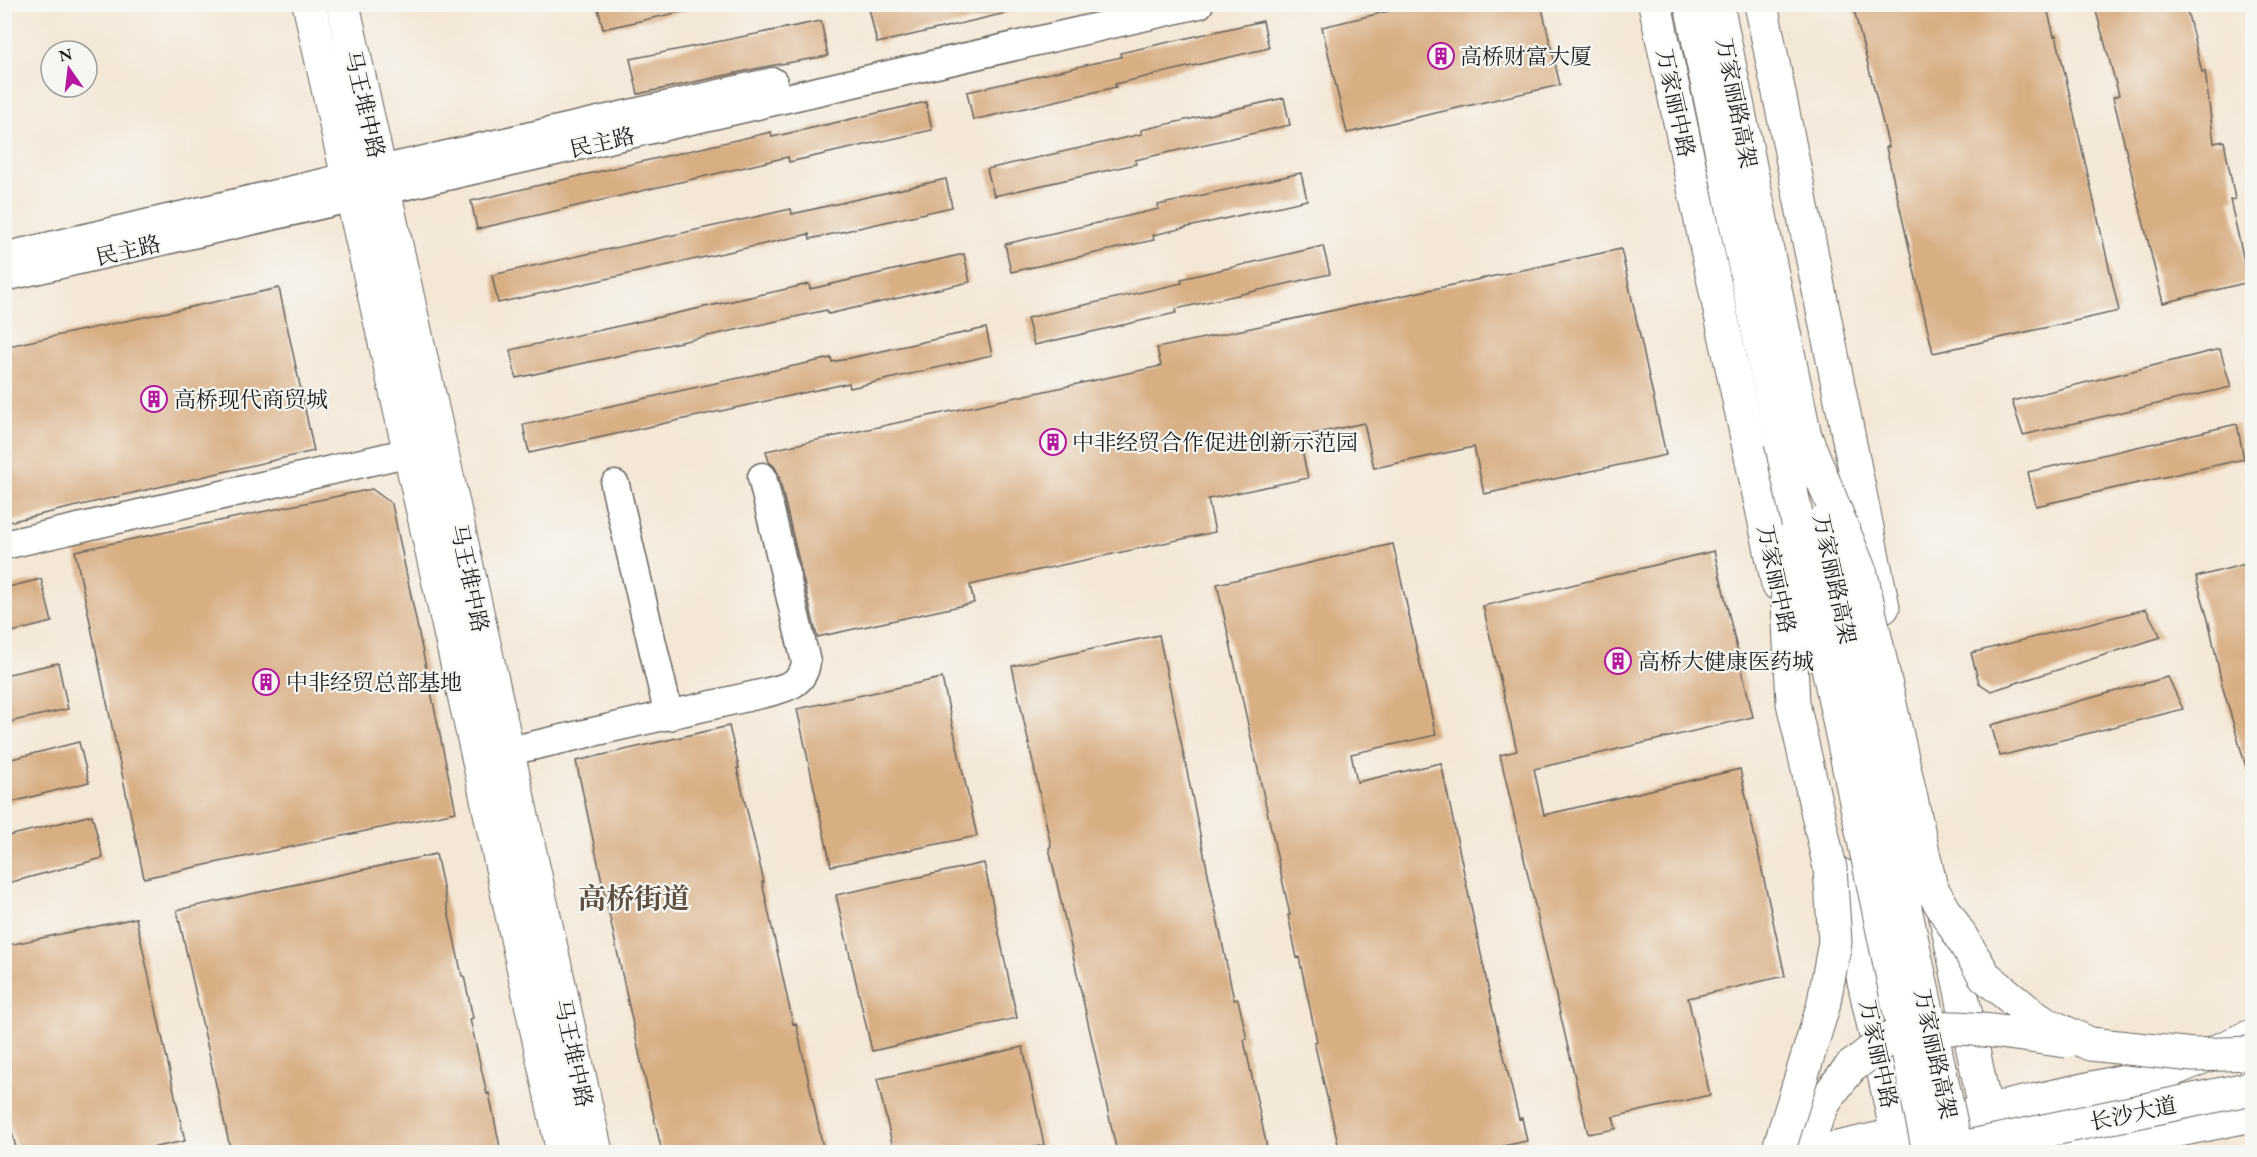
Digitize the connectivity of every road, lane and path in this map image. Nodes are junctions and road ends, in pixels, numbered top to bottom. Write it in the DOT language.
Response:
graph roads {
  1 [pos="309,4"];
  2 [pos="343,4"];
  3 [pos="1121,4"];
  4 [pos="1200,4"];
  5 [pos="1655,4"];
  6 [pos="1691,4"];
  7 [pos="1717,4"];
  8 [pos="1761,4"];
  9 [pos="367,185"];
  10 [pos="4,257"];
  11 [pos="4,277"];
  12 [pos="1793,439"];
  13 [pos="425,449"];
  14 [pos="762,477"];
  15 [pos="615,485"];
  16 [pos="4,545"];
  17 [pos="669,716"];
  18 [pos="493,755"];
  19 [pos="2253,1036"];
  20 [pos="2090,1044"];
  21 [pos="2253,1053"];
  22 [pos="2253,1088"];
  23 [pos="1985,1110"];
  24 [pos="2253,1115"];
  25 [pos="1899,1144"];
  26 [pos="563,1152"];
  27 [pos="596,1152"];
  28 [pos="1778,1152"];
  29 [pos="1808,1152"];
  30 [pos="1819,1152"];
  31 [pos="1929,1152"];
  32 [pos="1942,1152"];
  33 [pos="1957,1152"];
  34 [pos="1994,1152"];
  35 [pos="2072,1152"];
  1 -- 9 [label="main road, 马王堆中路"];
  2 -- 9 [label="main road, 马王堆中路"];
  3 -- 9 [label="street, 民主路"];
  4 -- 9 [label="street, 民主路"];
  5 -- 25 [label="main road, 万家丽中路"];
  6 -- 12 [label="main road, 万家丽路高架"];
  7 -- 12 [label="main road, 万家丽路高架"];
  8 -- 23 [label="main road"];
  9 -- 10 [label="street, 民主路"];
  9 -- 11 [label="street, 民主路"];
  9 -- 13 [label="main road, 马王堆中路"];
  12 -- 20 [label="main road, bridge"];
  12 -- 28 [label="main road, bridge"];
  12 -- 31 [label="main road, 万家丽路高架, bridge"];
  12 -- 33 [label="main road, 万家丽路高架, bridge"];
  13 -- 16 [label="street"];
  13 -- 18 [label="main road, 马王堆中路"];
  14 -- 17 [label="street"];
  15 -- 17 [label="street"];
  17 -- 18 [label="street"];
  18 -- 26 [label="main road, 马王堆中路"];
  18 -- 27 [label="main road, 马王堆中路"];
  19 -- 23 [label="main road"];
  20 -- 21 [label="main road, bridge"];
  20 -- 29 [label="main road, bridge"];
  22 -- 32 [label="main road, 长沙大道, bridge"];
  23 -- 25 [label="main road"];
  23 -- 34 [label="main road"];
  24 -- 35 [label="main road, 长沙大道"];
  25 -- 30 [label="main road"];
}
